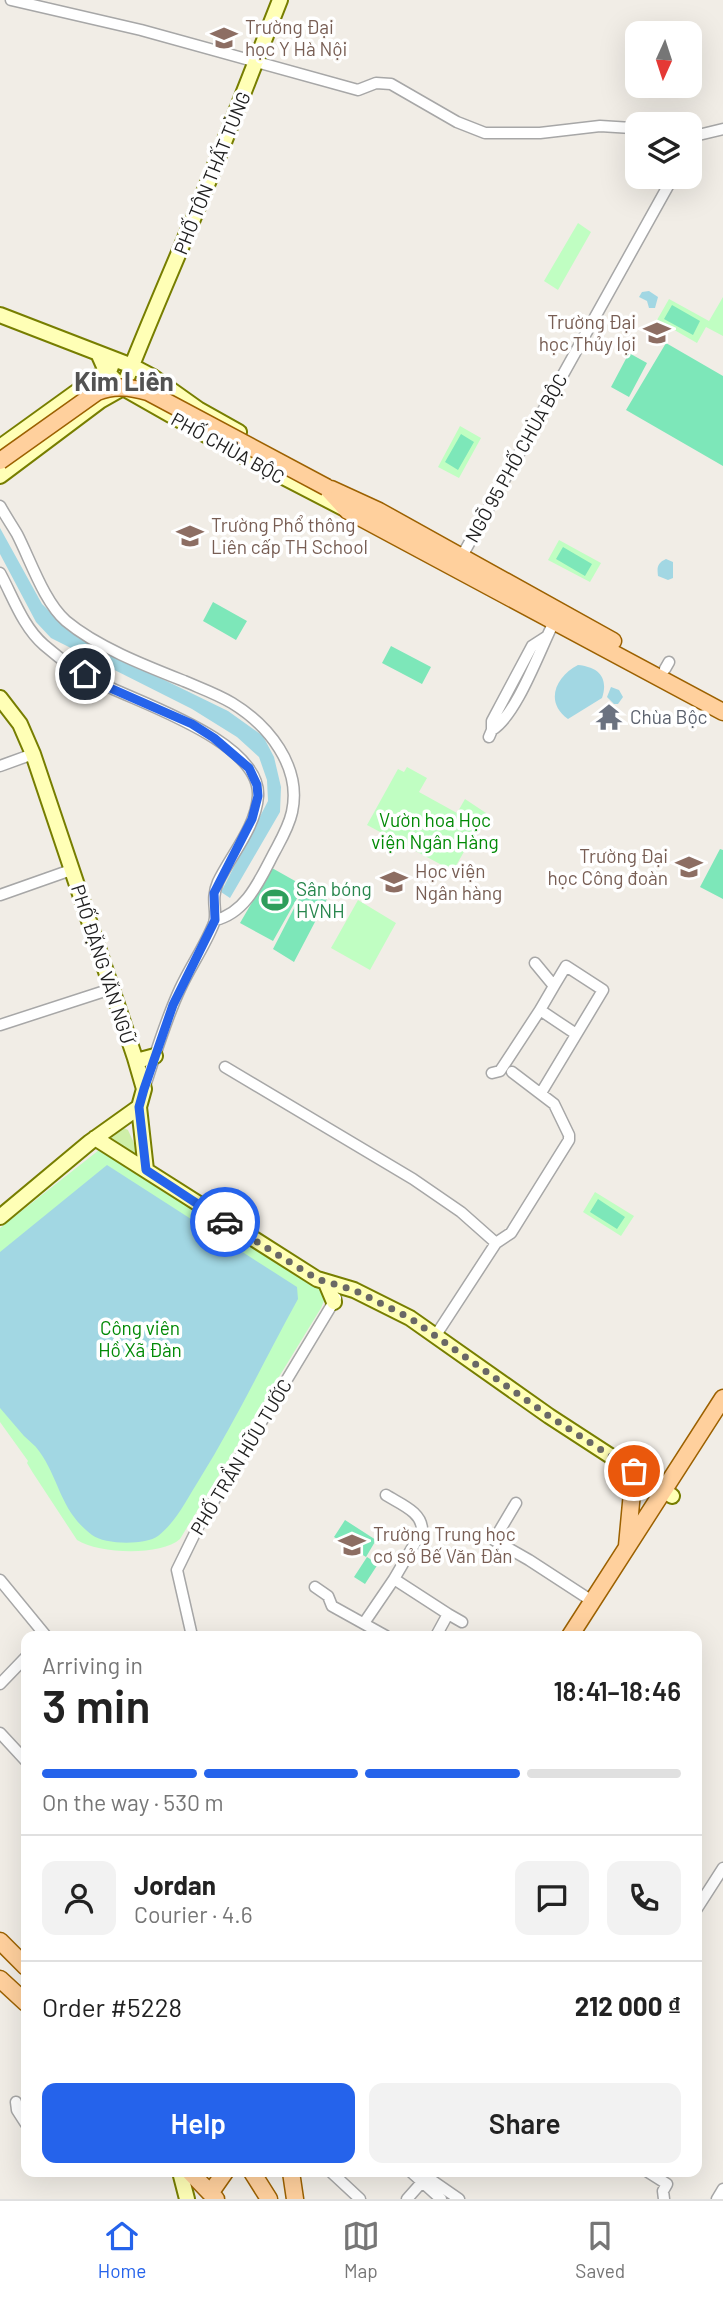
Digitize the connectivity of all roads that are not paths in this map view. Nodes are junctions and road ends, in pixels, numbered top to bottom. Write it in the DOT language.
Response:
graph roads {
  1 [pos="9,0"];
  2 [pos="280,0"];
  3 [pos="0,2"];
  4 [pos="257,62"];
  5 [pos="625,128"];
  6 [pos="723,129"];
  7 [pos="702,134"];
  8 [pos="666,189"];
  9 [pos="0,315"];
  10 [pos="99,353"];
  11 [pos="126,363"];
  12 [pos="106,371"];
  13 [pos="123,388"];
  14 [pos="176,394"];
  15 [pos="53,408"];
  16 [pos="166,413"];
  17 [pos="67,425"];
  18 [pos="0,447"];
  19 [pos="0,461"];
  20 [pos="0,476"];
  21 [pos="351,505"];
  22 [pos="0,506"];
  23 [pos="461,556"];
  24 [pos="0,573"];
  25 [pos="553,623"];
  26 [pos="0,698"];
  27 [pos="723,700"];
  28 [pos="723,712"];
  29 [pos="490,734"];
  30 [pos="33,754"];
  31 [pos="0,766"];
  32 [pos="71,870"];
  33 [pos="0,895"];
  34 [pos="215,920"];
  35 [pos="535,963"];
  36 [pos="554,986"];
  37 [pos="111,989"];
  38 [pos="540,1010"];
  39 [pos="0,1025"];
  40 [pos="576,1034"];
  41 [pos="155,1056"];
  42 [pos="135,1058"];
  43 [pos="225,1067"];
  44 [pos="512,1072"];
  45 [pos="492,1073"];
  46 [pos="144,1089"];
  47 [pos="541,1093"];
  48 [pos="139,1107"];
  49 [pos="95,1138"];
  50 [pos="146,1170"];
  51 [pos="0,1216"];
  52 [pos="496,1243"];
  53 [pos="326,1283"];
  54 [pos="343,1286"];
  55 [pos="334,1301"];
  56 [pos="436,1335"];
  57 [pos="723,1398"];
  58 [pos="723,1416"];
  59 [pos="634,1471"];
  60 [pos="668,1494"];
  61 [pos="386,1495"];
  62 [pos="516,1503"];
  63 [pos="629,1555"];
  64 [pos="394,1579"];
  65 [pos="0,1580"];
  66 [pos="315,1587"];
  67 [pos="592,1601"];
  68 [pos="448,1614"];
  69 [pos="462,1622"];
  70 [pos="364,1623"];
  71 [pos="42,1631"];
  72 [pos="191,1631"];
  73 [pos="378,1631"];
  74 [pos="439,1631"];
  75 [pos="573,1631"];
  76 [pos="586,1631"];
  77 [pos="21,1662"];
  78 [pos="0,1684"];
  79 [pos="0,1733"];
  80 [pos="21,1756"];
  81 [pos="723,1868"];
  82 [pos="702,1901"];
  83 [pos="0,1941"];
  84 [pos="21,1962"];
  85 [pos="0,1979"];
  86 [pos="21,1998"];
  87 [pos="16,2102"];
  88 [pos="21,2116"];
  89 [pos="181,2177"];
  90 [pos="194,2177"];
  91 [pos="222,2177"];
  92 [pos="255,2177"];
  93 [pos="266,2177"];
  94 [pos="292,2177"];
  95 [pos="336,2177"];
  96 [pos="418,2177"];
  97 [pos="656,2177"];
  98 [pos="423,2181"];
  99 [pos="723,2189"];
  100 [pos="211,2197"];
  101 [pos="265,2197"];
  102 [pos="187,2199"];
  103 [pos="295,2199"];
  104 [pos="360,2199"];
  105 [pos="407,2199"];
  106 [pos="442,2199"];
  107 [pos="460,2199"];
  108 [pos="664,2199"];
  109 [pos="717,2199"];
  1 -- 3 [label="street"];
  1 -- 4 [label="street"];
  2 -- 4 [label="street, PHỐ TÔN THẤT TÙNG"];
  4 -- 5 [label="street"];
  4 -- 11 [label="street, PHỐ TÔN THẤT TÙNG"];
  6 -- 7 [label="street"];
  8 -- 23 [label="street, NGÕ 95 PHỐ CHÙA BỘC"];
  9 -- 10 [label="street, PHỐ CHÙA BỘC"];
  10 -- 11 [label="street, PHỐ CHÙA BỘC"];
  10 -- 12 [label="street"];
  11 -- 12 [label="street"];
  11 -- 13 [label="street"];
  11 -- 14 [label="street, PHỐ CHÙA BỘC"];
  12 -- 13 [label="street, PHỐ CHÙA BỘC"];
  12 -- 15 [label="street"];
  13 -- 16 [label="street, PHỐ CHÙA BỘC"];
  13 -- 17 [label="street"];
  14 -- 16 [label="street"];
  14 -- 21 [label="street, PHỐ CHÙA BỘC"];
  15 -- 17 [label="street"];
  15 -- 18 [label="street"];
  16 -- 21 [label="street, PHỐ CHÙA BỘC"];
  17 -- 20 [label="street"];
  19 -- 21 [label="main road, bridge"];
  21 -- 23 [label="main road, PHỐ CHÙA BỘC"];
  21 -- 25 [label="main road, PHỐ CHÙA BỘC"];
  22 -- 34 [label="street"];
  23 -- 25 [label="main road, PHỐ CHÙA BỘC"];
  24 -- 34 [label="street"];
  25 -- 27 [label="main road, PHỐ CHÙA BỘC"];
  25 -- 28 [label="main road, PHỐ CHÙA BỘC"];
  25 -- 29 [label="street"];
  26 -- 30 [label="street, PHỐ ĐẶNG VĂN NGỮ"];
  30 -- 31 [label="street"];
  30 -- 32 [label="street, PHỐ ĐẶNG VĂN NGỮ"];
  32 -- 33 [label="street"];
  32 -- 37 [label="street, PHỐ ĐẶNG VĂN NGỮ"];
  34 -- 41 [label="street"];
  35 -- 36 [label="street"];
  36 -- 38 [label="street"];
  36 -- 40 [label="street"];
  37 -- 39 [label="street"];
  37 -- 42 [label="street, PHỐ ĐẶNG VĂN NGỮ"];
  38 -- 40 [label="street"];
  38 -- 45 [label="street"];
  40 -- 47 [label="street"];
  41 -- 42 [label="street"];
  41 -- 46 [label="street"];
  42 -- 46 [label="street, PHỐ ĐẶNG VĂN NGỮ"];
  43 -- 52 [label="street"];
  44 -- 47 [label="street"];
  46 -- 48 [label="street"];
  47 -- 52 [label="street"];
  48 -- 49 [label="street"];
  48 -- 50 [label="street"];
  49 -- 50 [label="street"];
  49 -- 51 [label="street"];
  50 -- 53 [label="street"];
  52 -- 56 [label="street"];
  53 -- 54 [label="street"];
  53 -- 55 [label="street"];
  54 -- 55 [label="street, PHỐ TRẦN HỮU TƯỚC"];
  54 -- 56 [label="street"];
  55 -- 72 [label="street, PHỐ TRẦN HỮU TƯỚC"];
  56 -- 59 [label="street"];
  57 -- 60 [label="main road"];
  58 -- 60 [label="main road"];
  59 -- 60 [label="street"];
  59 -- 63 [label="main road"];
  60 -- 63 [label="main road"];
  61 -- 64 [label="street"];
  62 -- 67 [label="street"];
  63 -- 67 [label="main road"];
  63 -- 76 [label="main road"];
  64 -- 68 [label="street"];
  64 -- 70 [label="street"];
  65 -- 71 [label="street"];
  66 -- 70 [label="street"];
  67 -- 75 [label="main road"];
  68 -- 69 [label="street"];
  68 -- 74 [label="street"];
  70 -- 73 [label="street"];
  77 -- 78 [label="street"];
  79 -- 80 [label="street"];
  81 -- 82 [label="street"];
  83 -- 84 [label="main road"];
  85 -- 86 [label="main road"];
  87 -- 88 [label="street"];
  89 -- 102 [label="street"];
  90 -- 100 [label="main road"];
  91 -- 100 [label="main road"];
  92 -- 101 [label="main road"];
  93 -- 101 [label="main road"];
  94 -- 103 [label="main road"];
  95 -- 104 [label="street"];
  96 -- 98 [label="street"];
  97 -- 108 [label="street"];
  98 -- 105 [label="street"];
  98 -- 106 [label="street"];
  98 -- 107 [label="street"];
  99 -- 109 [label="street"];
}
